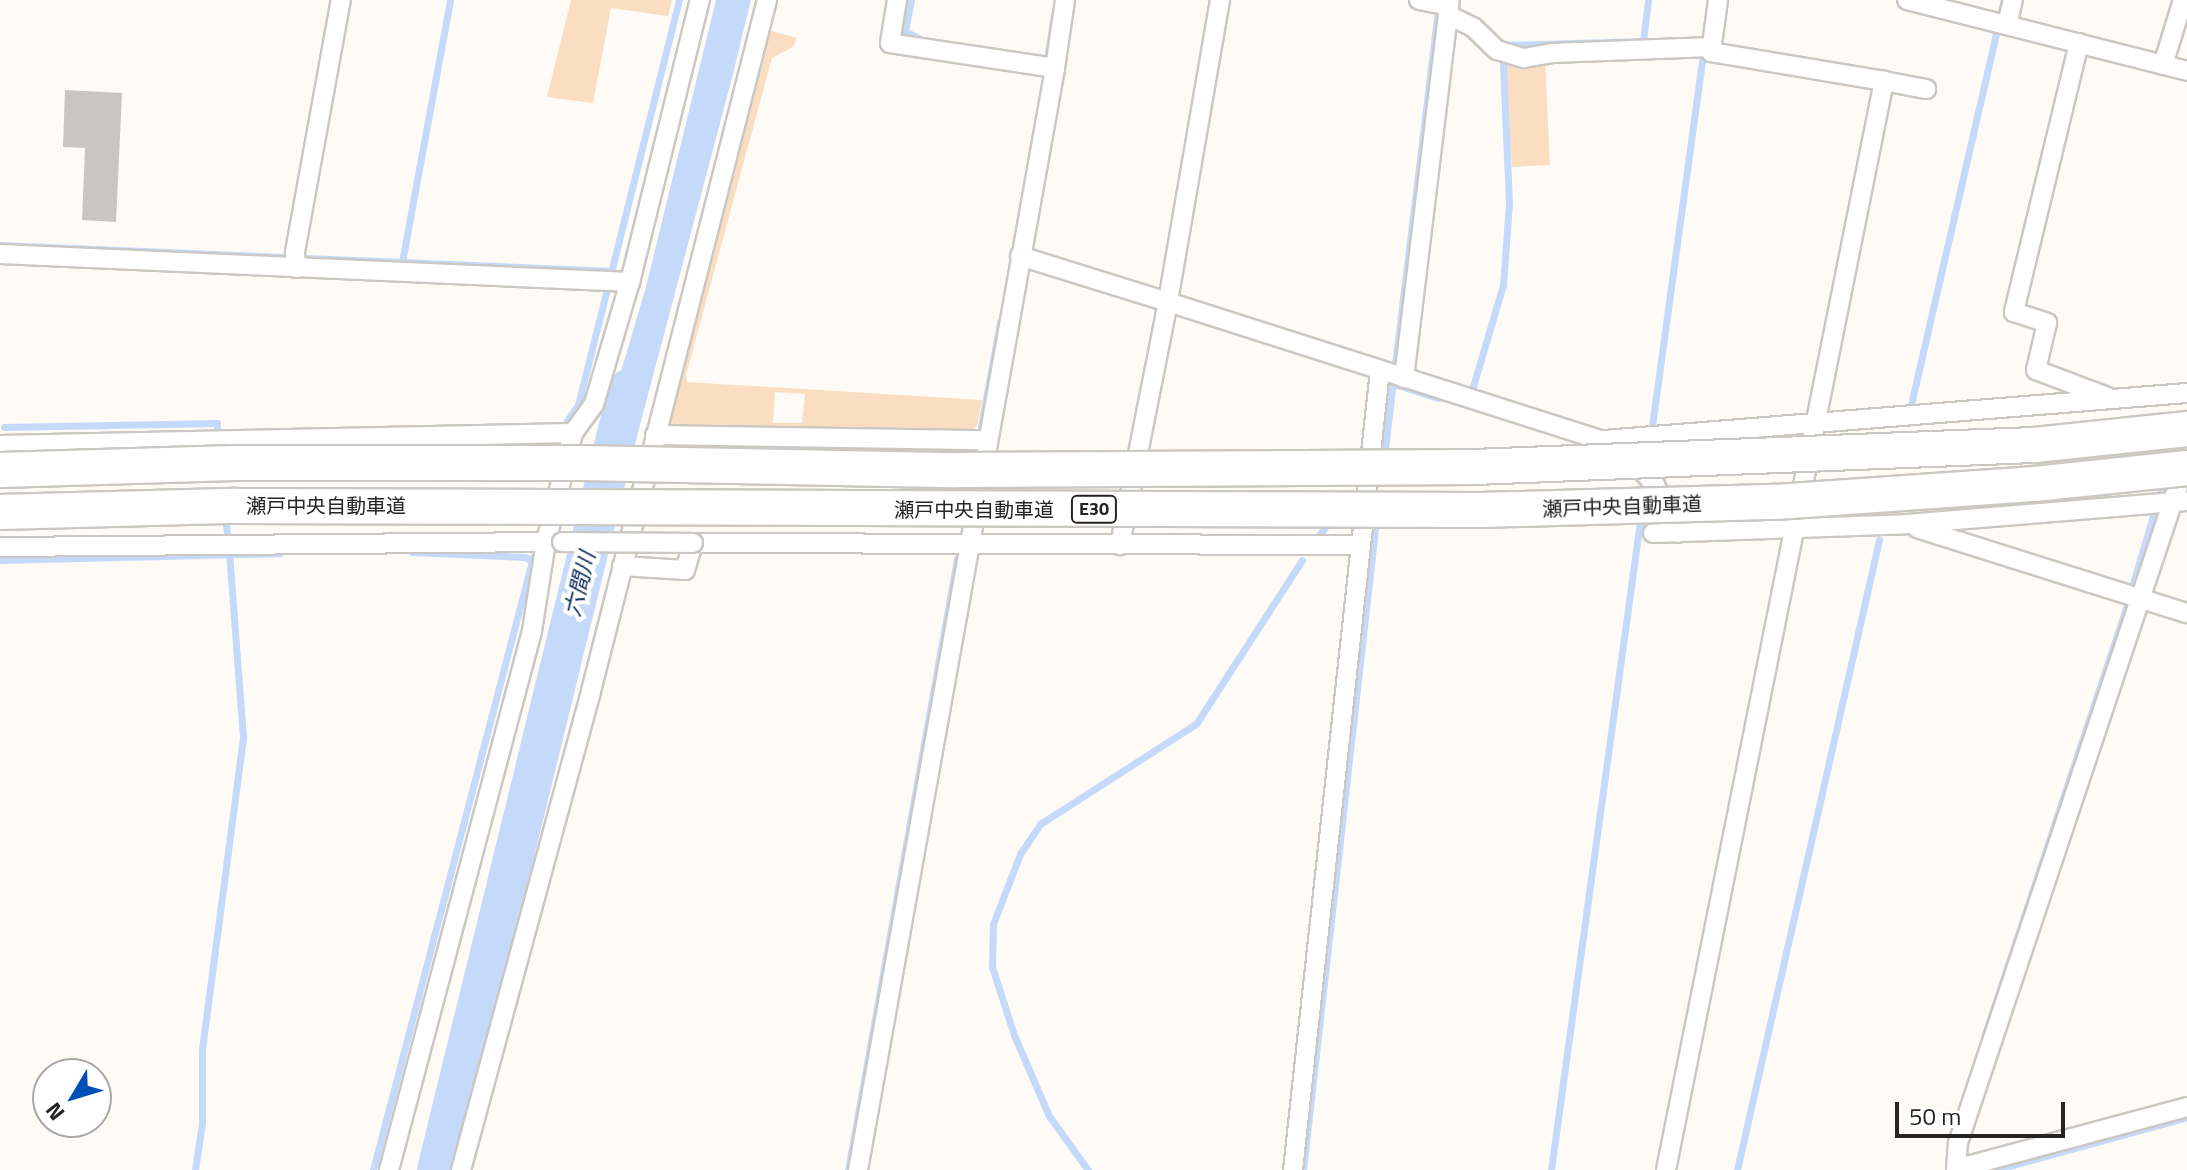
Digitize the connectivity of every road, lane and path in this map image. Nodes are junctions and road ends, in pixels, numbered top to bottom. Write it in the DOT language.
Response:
graph roads {
  1 [pos="341,0"];
  2 [pos="700,0"];
  3 [pos="767,0"];
  4 [pos="897,0"];
  5 [pos="1065,0"];
  6 [pos="1220,0"];
  7 [pos="1718,0"];
  8 [pos="1907,0"];
  9 [pos="2013,0"];
  10 [pos="2183,0"];
  11 [pos="1441,5"];
  12 [pos="2001,23"];
  13 [pos="2079,43"];
  14 [pos="1706,48"];
  15 [pos="2163,65"];
  16 [pos="1049,67"];
  17 [pos="2187,71"];
  18 [pos="1884,81"];
  19 [pos="1926,89"];
  20 [pos="0,254"];
  21 [pos="1020,256"];
  22 [pos="295,260"];
  23 [pos="616,282"];
  24 [pos="1168,302"];
  25 [pos="1393,374"];
  26 [pos="2185,393"];
  27 [pos="2115,399"];
  28 [pos="1817,424"];
  29 [pos="2187,429"];
  30 [pos="573,433"];
  31 [pos="655,435"];
  32 [pos="986,440"];
  33 [pos="1601,440"];
  34 [pos="0,445"];
  35 [pos="2187,459"];
  36 [pos="2187,468"];
  37 [pos="0,470"];
  38 [pos="2167,502"];
  39 [pos="0,512"];
  40 [pos="1907,524"];
  41 [pos="1797,529"];
  42 [pos="1653,533"];
  43 [pos="1678,533"];
  44 [pos="554,542"];
  45 [pos="693,543"];
  46 [pos="968,545"];
  47 [pos="1120,545"];
  48 [pos="1361,545"];
  49 [pos="0,547"];
  50 [pos="622,566"];
  51 [pos="2132,597"];
  52 [pos="2187,613"];
  53 [pos="2187,1107"];
  54 [pos="1956,1169"];
  55 [pos="389,1170"];
  56 [pos="461,1170"];
  57 [pos="858,1170"];
  58 [pos="1293,1170"];
  59 [pos="1666,1170"];
  1 -- 22 [label="street"];
  2 -- 23 [label="street"];
  3 -- 31 [label="street"];
  4 -- 16 [label="street"];
  5 -- 16 [label="street"];
  6 -- 24 [label="street"];
  7 -- 14 [label="street"];
  8 -- 12 [label="street"];
  9 -- 12 [label="street"];
  10 -- 15 [label="street"];
  11 -- 14 [label="street"];
  11 -- 25 [label="street"];
  12 -- 13 [label="street"];
  13 -- 15 [label="street"];
  13 -- 27 [label="street"];
  14 -- 18 [label="street"];
  15 -- 17 [label="street"];
  16 -- 21 [label="street"];
  18 -- 19 [label="street"];
  18 -- 28 [label="street"];
  20 -- 22 [label="street"];
  21 -- 24 [label="street"];
  21 -- 32 [label="street"];
  22 -- 23 [label="street"];
  23 -- 30 [label="street"];
  24 -- 25 [label="street"];
  24 -- 47 [label="street"];
  25 -- 33 [label="street"];
  25 -- 48 [label="street"];
  26 -- 27 [label="street"];
  27 -- 28 [label="street"];
  28 -- 33 [label="street"];
  28 -- 41 [label="street"];
  29 -- 37 [label="highway, 瀬戸中央自動車道 / E30, bridge"];
  30 -- 34 [label="street"];
  30 -- 44 [label="street"];
  31 -- 32 [label="street"];
  31 -- 50 [label="street"];
  32 -- 46 [label="street"];
  33 -- 43 [label="street"];
  35 -- 38 [label="street"];
  36 -- 39 [label="highway, 瀬戸中央自動車道 / E30, bridge"];
  38 -- 40 [label="street"];
  38 -- 51 [label="street"];
  40 -- 41 [label="street"];
  40 -- 51 [label="street"];
  41 -- 43 [label="street"];
  41 -- 59 [label="street"];
  42 -- 43 [label="street"];
  44 -- 45 [label="street, bridge"];
  44 -- 49 [label="street"];
  44 -- 55 [label="street"];
  45 -- 46 [label="street"];
  45 -- 50 [label="street"];
  46 -- 47 [label="street"];
  46 -- 57 [label="street"];
  47 -- 48 [label="street"];
  48 -- 58 [label="street"];
  50 -- 56 [label="street"];
  51 -- 52 [label="street"];
  51 -- 54 [label="street"];
  53 -- 54 [label="street"];
}
